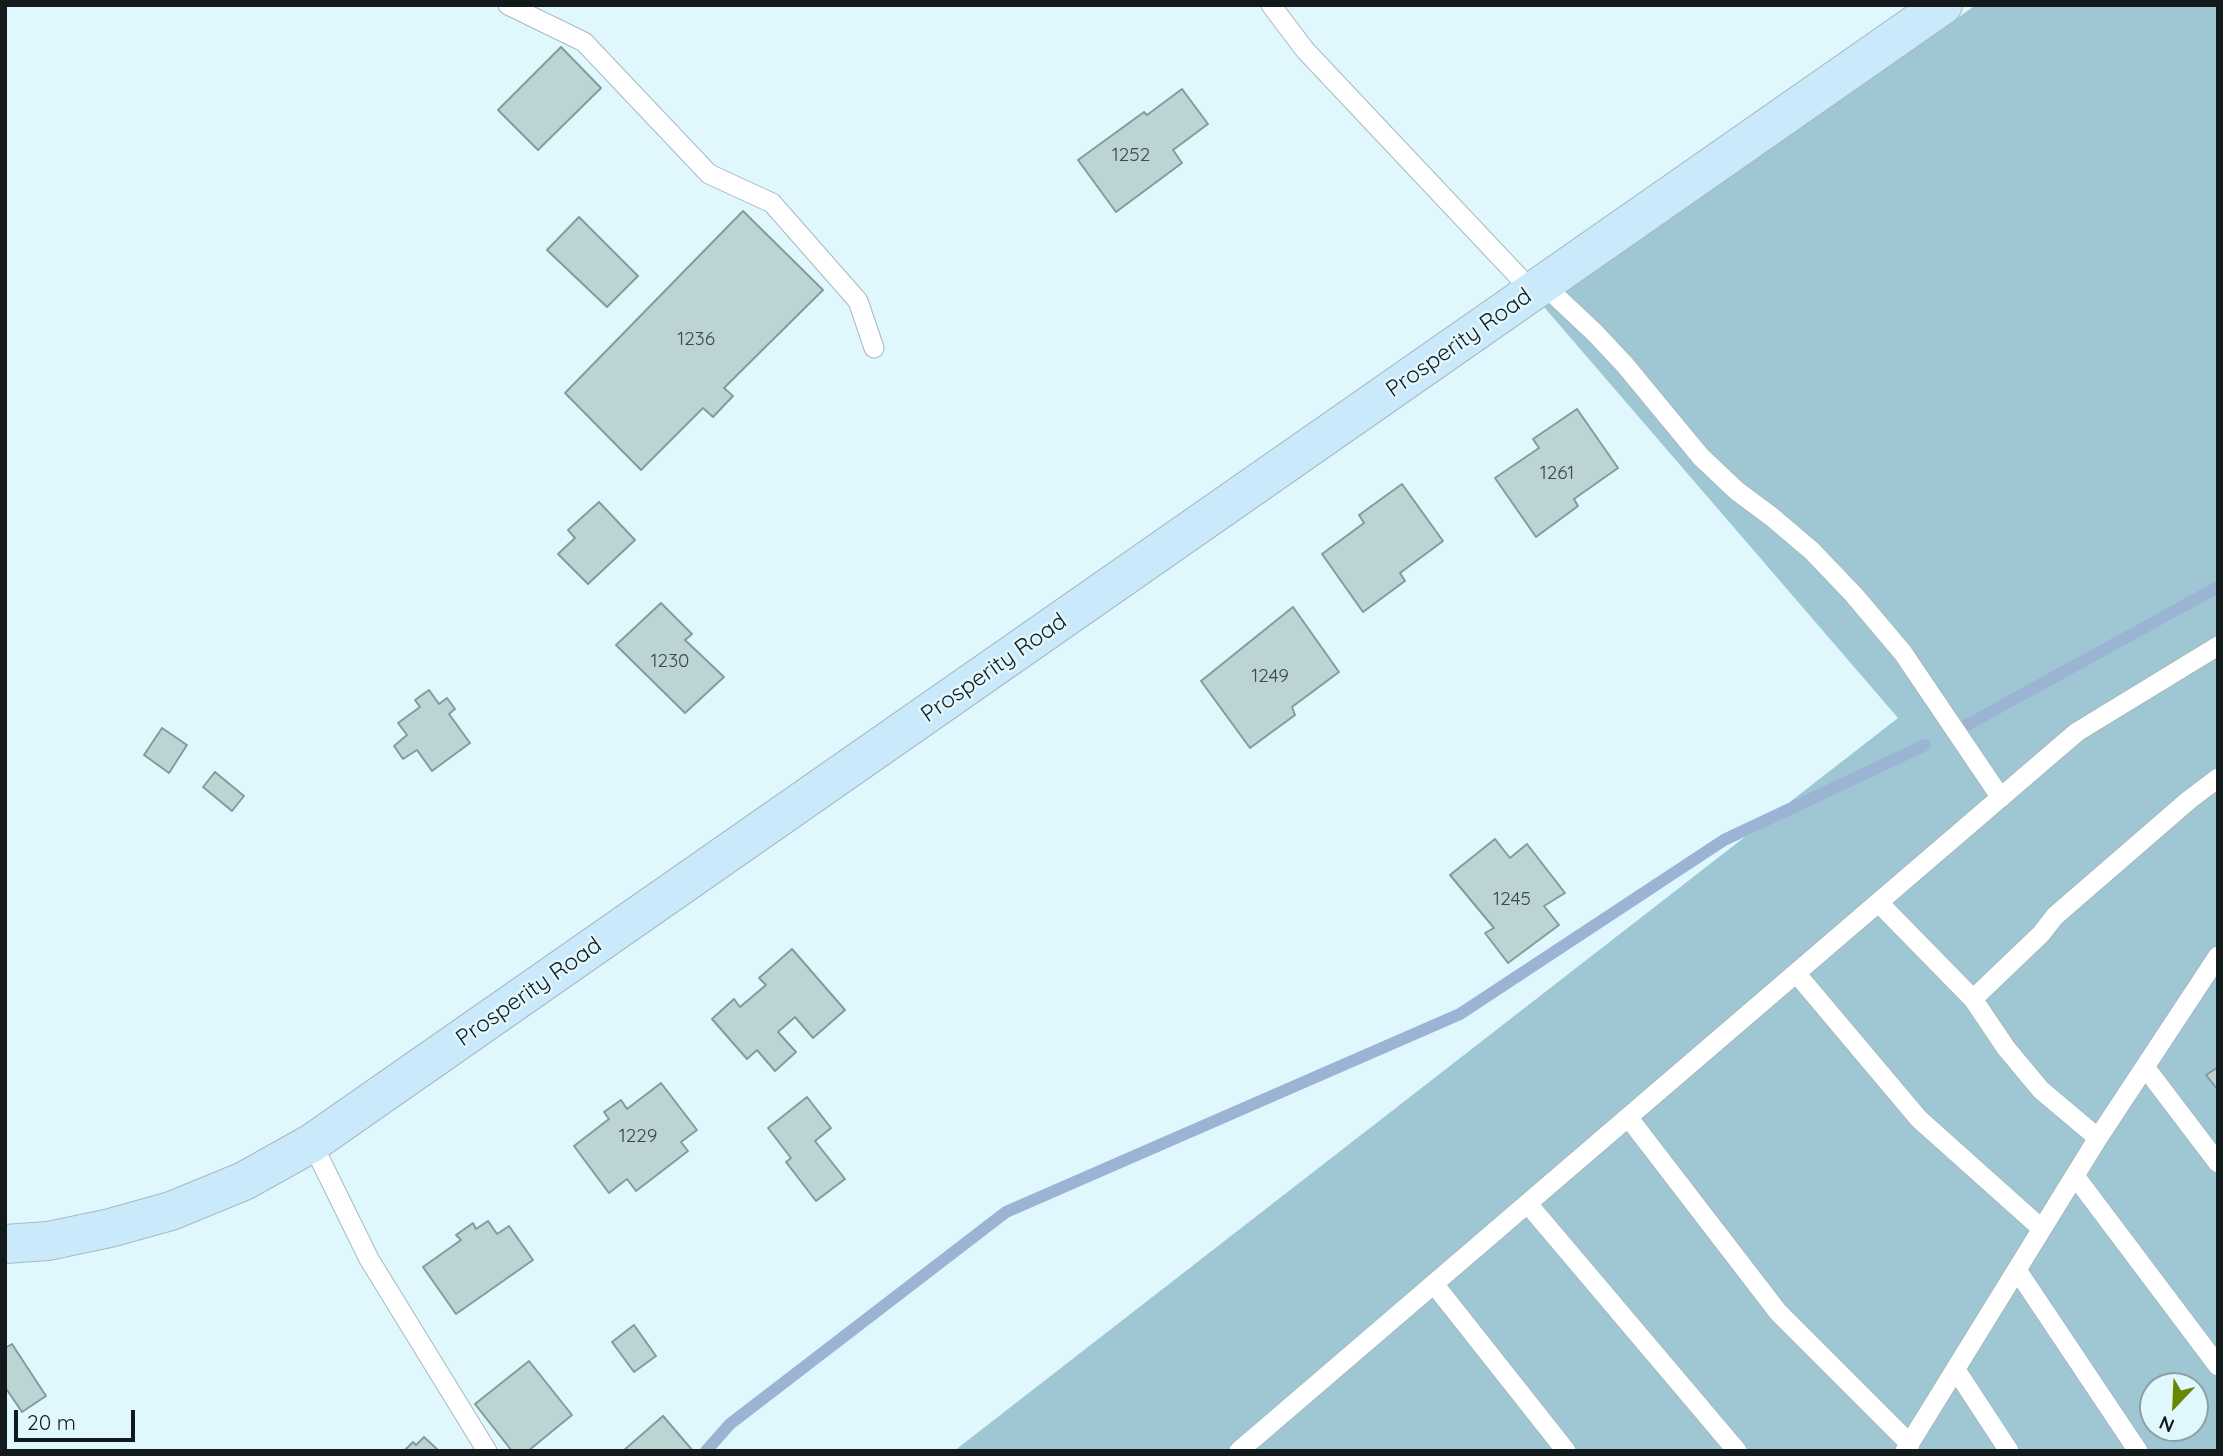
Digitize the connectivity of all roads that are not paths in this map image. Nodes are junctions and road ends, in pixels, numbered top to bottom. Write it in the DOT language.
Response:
graph roads {
  1 [pos="508,5"];
  2 [pos="1270,5"];
  3 [pos="1943,5"];
  4 [pos="1538,288"];
  5 [pos="874,348"];
  6 [pos="2218,646"];
  7 [pos="2218,778"];
  8 [pos="2001,798"];
  9 [pos="1879,903"];
  10 [pos="2217,959"];
  11 [pos="1796,973"];
  12 [pos="1973,999"];
  13 [pos="2145,1067"];
  14 [pos="1628,1117"];
  15 [pos="2098,1138"];
  16 [pos="312,1143"];
  17 [pos="2218,1163"];
  18 [pos="2075,1176"];
  19 [pos="1528,1204"];
  20 [pos="2042,1229"];
  21 [pos="5,1244"];
  22 [pos="2017,1270"];
  23 [pos="1434,1284"];
  24 [pos="2218,1366"];
  25 [pos="1956,1370"];
  26 [pos="1908,1447"];
  27 [pos="486,1451"];
  28 [pos="1239,1451"];
  29 [pos="1566,1451"];
  30 [pos="1737,1451"];
  31 [pos="2009,1451"];
  32 [pos="2138,1451"];
  1 -- 5 [label="lane"];
  2 -- 4 [label="lane"];
  3 -- 4 [label="street, Prosperity Road"];
  4 -- 8 [label="lane"];
  4 -- 16 [label="street, Prosperity Road"];
  6 -- 8 [label="lane"];
  7 -- 12 [label="lane"];
  8 -- 9 [label="lane"];
  9 -- 11 [label="lane"];
  9 -- 12 [label="lane"];
  10 -- 13 [label="lane"];
  11 -- 14 [label="lane"];
  11 -- 20 [label="lane"];
  12 -- 15 [label="lane"];
  13 -- 15 [label="lane"];
  13 -- 17 [label="lane"];
  14 -- 19 [label="lane"];
  14 -- 26 [label="lane"];
  15 -- 18 [label="lane"];
  16 -- 21 [label="street, Prosperity Road"];
  16 -- 27 [label="lane"];
  18 -- 20 [label="lane"];
  18 -- 24 [label="lane"];
  19 -- 23 [label="lane"];
  19 -- 30 [label="lane"];
  20 -- 22 [label="lane"];
  22 -- 25 [label="lane"];
  22 -- 32 [label="lane"];
  23 -- 28 [label="lane"];
  23 -- 29 [label="lane"];
  25 -- 26 [label="lane"];
  25 -- 31 [label="lane"];
}
